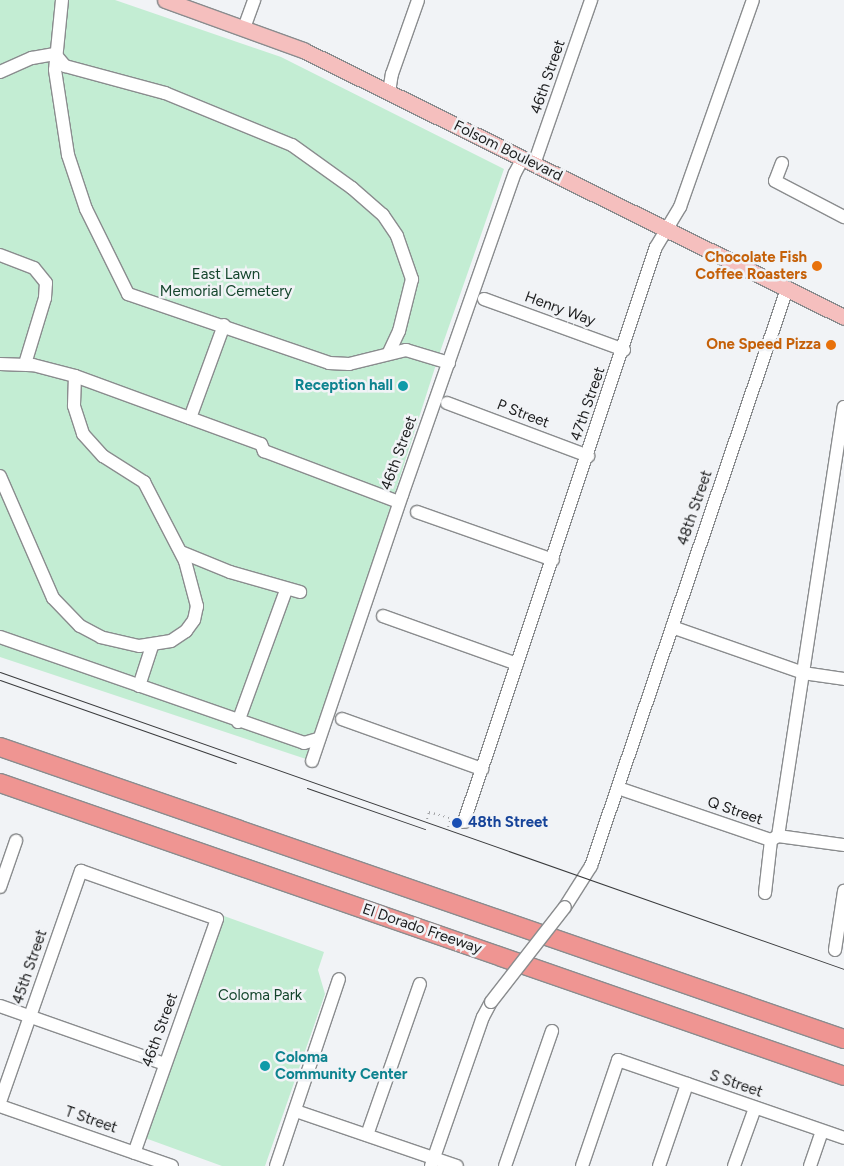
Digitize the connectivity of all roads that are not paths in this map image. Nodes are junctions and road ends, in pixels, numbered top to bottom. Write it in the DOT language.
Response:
graph roads {
  1 [pos="62,0"];
  2 [pos="165,0"];
  3 [pos="254,0"];
  4 [pos="418,0"];
  5 [pos="591,0"];
  6 [pos="753,0"];
  7 [pos="244,28"];
  8 [pos="55,54"];
  9 [pos="0,72"];
  10 [pos="389,92"];
  11 [pos="529,161"];
  12 [pos="782,164"];
  13 [pos="844,217"];
  14 [pos="668,230"];
  15 [pos="0,255"];
  16 [pos="787,289"];
  17 [pos="484,299"];
  18 [pos="844,317"];
  19 [pos="224,325"];
  20 [pos="624,350"];
  21 [pos="389,352"];
  22 [pos="449,363"];
  23 [pos="0,364"];
  24 [pos="25,364"];
  25 [pos="75,376"];
  26 [pos="447,403"];
  27 [pos="844,407"];
  28 [pos="190,418"];
  29 [pos="588,456"];
  30 [pos="0,476"];
  31 [pos="399,502"];
  32 [pos="416,512"];
  33 [pos="181,552"];
  34 [pos="553,560"];
  35 [pos="286,590"];
  36 [pos="300,592"];
  37 [pos="383,616"];
  38 [pos="672,627"];
  39 [pos="0,637"];
  40 [pos="152,646"];
  41 [pos="517,664"];
  42 [pos="803,672"];
  43 [pos="844,679"];
  44 [pos="139,686"];
  45 [pos="342,719"];
  46 [pos="238,722"];
  47 [pos="318,739"];
  48 [pos="0,747"];
  49 [pos="312,761"];
  50 [pos="482,769"];
  51 [pos="0,783"];
  52 [pos="618,788"];
  53 [pos="464,822"];
  54 [pos="775,838"];
  55 [pos="16,841"];
  56 [pos="844,845"];
  57 [pos="0,887"];
  58 [pos="844,891"];
  59 [pos="765,893"];
  60 [pos="217,919"];
  61 [pos="835,950"];
  62 [pos="339,979"];
  63 [pos="420,984"];
  64 [pos="0,1006"];
  65 [pos="30,1016"];
  66 [pos="552,1031"];
  67 [pos="844,1040"];
  68 [pos="165,1064"];
  69 [pos="844,1076"];
  70 [pos="687,1084"];
  71 [pos="0,1104"];
  72 [pos="755,1108"];
  73 [pos="296,1111"];
  74 [pos="822,1131"];
  75 [pos="367,1135"];
  76 [pos="844,1138"];
  77 [pos="134,1152"];
  78 [pos="432,1162"];
  79 [pos="172,1166"];
  80 [pos="276,1166"];
  81 [pos="456,1166"];
  82 [pos="505,1166"];
  83 [pos="582,1166"];
  84 [pos="659,1166"];
  85 [pos="734,1166"];
  86 [pos="810,1166"];
  1 -- 8 [label="street"];
  2 -- 7 [label="main road, Folsom Boulevard"];
  3 -- 7 [label="street"];
  4 -- 10 [label="street"];
  5 -- 11 [label="street, 46th Street"];
  6 -- 14 [label="street, 47th Street"];
  7 -- 10 [label="main road, Folsom Boulevard"];
  8 -- 9 [label="street"];
  8 -- 19 [label="street"];
  8 -- 21 [label="street"];
  10 -- 11 [label="main road, Folsom Boulevard"];
  11 -- 14 [label="main road, Folsom Boulevard"];
  11 -- 22 [label="street, 46th Street"];
  12 -- 13 [label="street"];
  14 -- 16 [label="main road, Folsom Boulevard"];
  14 -- 20 [label="street, 47th Street"];
  15 -- 24 [label="street"];
  16 -- 18 [label="main road, Folsom Boulevard"];
  16 -- 38 [label="street, 48th Street"];
  17 -- 20 [label="street, Henry Way"];
  19 -- 21 [label="street"];
  19 -- 28 [label="street"];
  20 -- 29 [label="street, 47th Street"];
  21 -- 22 [label="street"];
  22 -- 31 [label="street, 46th Street"];
  23 -- 24 [label="street"];
  24 -- 25 [label="street"];
  25 -- 28 [label="street"];
  25 -- 33 [label="street"];
  26 -- 29 [label="street, P Street"];
  27 -- 42 [label="street"];
  28 -- 31 [label="street"];
  29 -- 34 [label="street, 47th Street"];
  30 -- 40 [label="street"];
  31 -- 47 [label="street, 46th Street"];
  32 -- 34 [label="street"];
  33 -- 35 [label="street"];
  33 -- 40 [label="street"];
  34 -- 41 [label="street, 47th Street"];
  35 -- 36 [label="street"];
  35 -- 46 [label="street"];
  37 -- 41 [label="street"];
  38 -- 42 [label="street"];
  38 -- 52 [label="street, 48th Street"];
  39 -- 44 [label="street"];
  40 -- 44 [label="street"];
  41 -- 50 [label="street, 47th Street"];
  42 -- 43 [label="street"];
  42 -- 54 [label="street"];
  44 -- 46 [label="street"];
  45 -- 50 [label="street"];
  46 -- 47 [label="street"];
  47 -- 49 [label="street, 46th Street"];
  48 -- 67 [label="highway"];
  50 -- 53 [label="street, 47th Street"];
  51 -- 69 [label="highway, El Dorado Freeway"];
  52 -- 54 [label="street, Q Street"];
  52 -- 78 [label="street, 48th Street, bridge"];
  54 -- 56 [label="street, Q Street"];
  54 -- 59 [label="street"];
  55 -- 57 [label="street"];
  58 -- 61 [label="street"];
  60 -- 65 [label="street, 45th Street"];
  60 -- 68 [label="street, 46th Street"];
  62 -- 73 [label="street"];
  63 -- 75 [label="street"];
  64 -- 65 [label="street"];
  65 -- 68 [label="street"];
  65 -- 71 [label="street, 45th Street"];
  66 -- 82 [label="street"];
  68 -- 77 [label="street, 46th Street"];
  70 -- 72 [label="street, S Street"];
  70 -- 83 [label="street, S Street"];
  70 -- 84 [label="street"];
  71 -- 77 [label="street, T Street"];
  72 -- 74 [label="street, S Street"];
  72 -- 85 [label="street"];
  73 -- 75 [label="street"];
  73 -- 80 [label="street"];
  74 -- 76 [label="street, S Street"];
  74 -- 86 [label="street"];
  75 -- 78 [label="street"];
  77 -- 79 [label="street, T Street"];
  78 -- 81 [label="street"];
}
